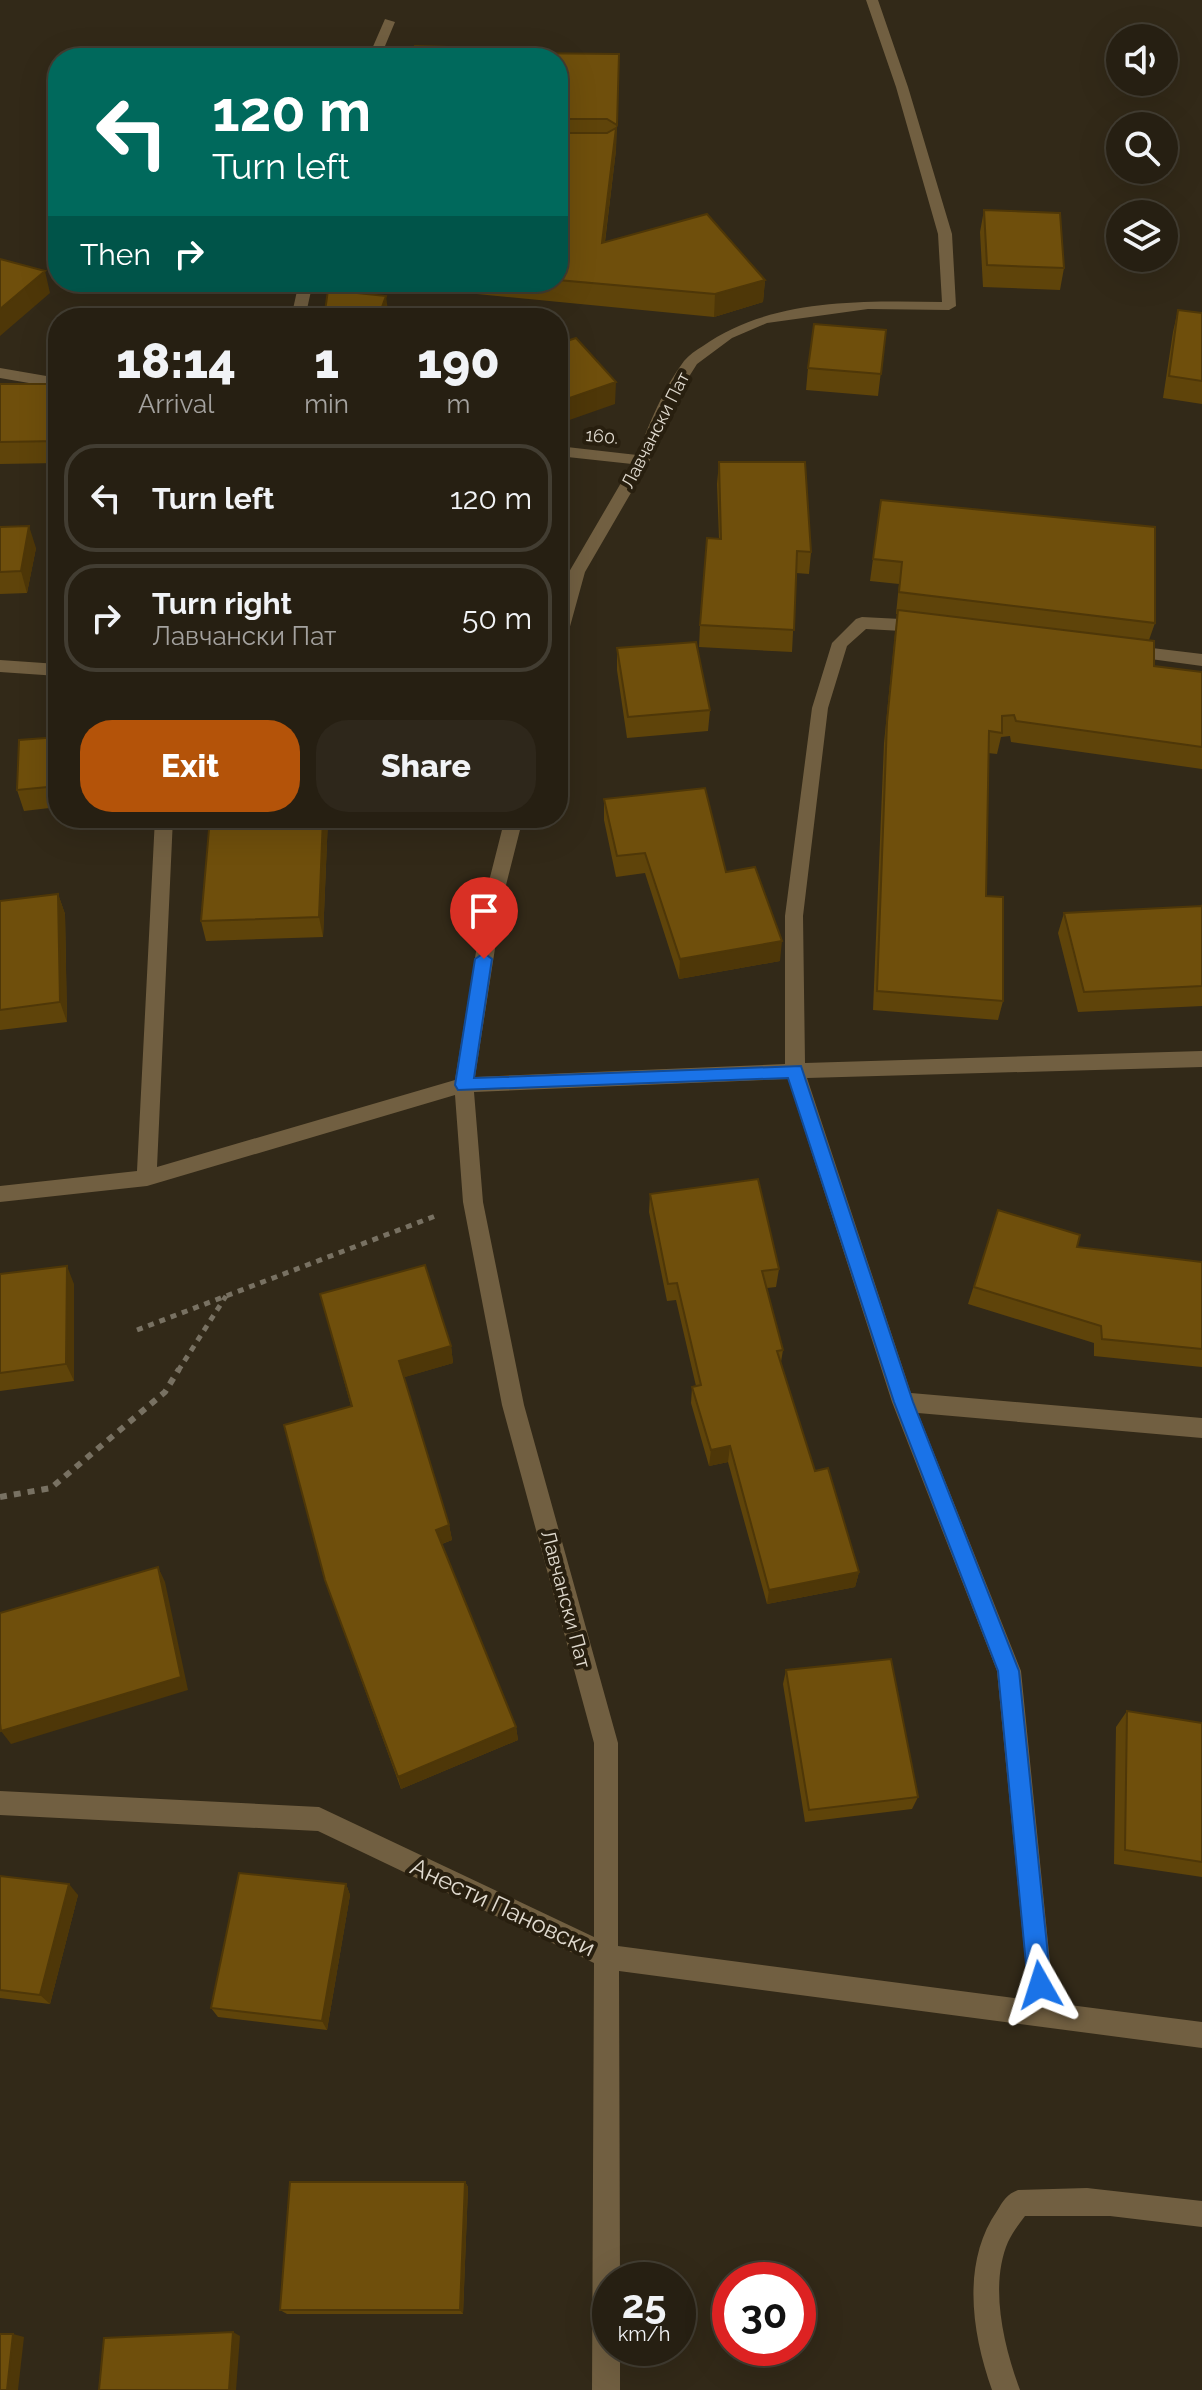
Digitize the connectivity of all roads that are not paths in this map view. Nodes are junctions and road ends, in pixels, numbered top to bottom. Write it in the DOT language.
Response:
graph roads {
  1 [pos="872,0"];
  2 [pos="389,22"];
  3 [pos="378,48"];
  4 [pos="0,373"];
  5 [pos="48,381"];
  6 [pos="568,452"];
  7 [pos="642,460"];
  8 [pos="568,605"];
  9 [pos="937,628"];
  10 [pos="1109,649"];
  11 [pos="1202,660"];
  12 [pos="0,666"];
  13 [pos="48,669"];
  14 [pos="164,828"];
  15 [pos="511,828"];
  16 [pos="1202,1059"];
  17 [pos="795,1071"];
  18 [pos="464,1085"];
  19 [pos="147,1178"];
  20 [pos="0,1194"];
  21 [pos="903,1402"];
  22 [pos="1202,1428"];
  23 [pos="0,1803"];
  24 [pos="608,1957"];
  25 [pos="1043,2016"];
  26 [pos="1202,2035"];
  27 [pos="1202,2214"];
  28 [pos="606,2390"];
  29 [pos="1006,2390"];
  1 -- 7 [label="street, Лавчански Пат"];
  2 -- 3 [label="street"];
  4 -- 5 [label="street"];
  6 -- 7 [label="street, 160."];
  7 -- 8 [label="street, Лавчански Пат"];
  9 -- 17 [label="street"];
  10 -- 11 [label="street"];
  12 -- 13 [label="street"];
  14 -- 19 [label="street"];
  15 -- 18 [label="street, Лавчански Пат"];
  16 -- 17 [label="street"];
  17 -- 18 [label="street"];
  17 -- 21 [label="street"];
  18 -- 19 [label="street"];
  18 -- 24 [label="street, Лавчански Пат"];
  19 -- 20 [label="street"];
  21 -- 22 [label="street"];
  21 -- 25 [label="street"];
  23 -- 24 [label="street, Анести Пановски"];
  24 -- 25 [label="street, Анести Пановски"];
  24 -- 28 [label="street, Лавчански Пат"];
  25 -- 26 [label="street, Анести Пановски"];
  27 -- 29 [label="street"];
}
